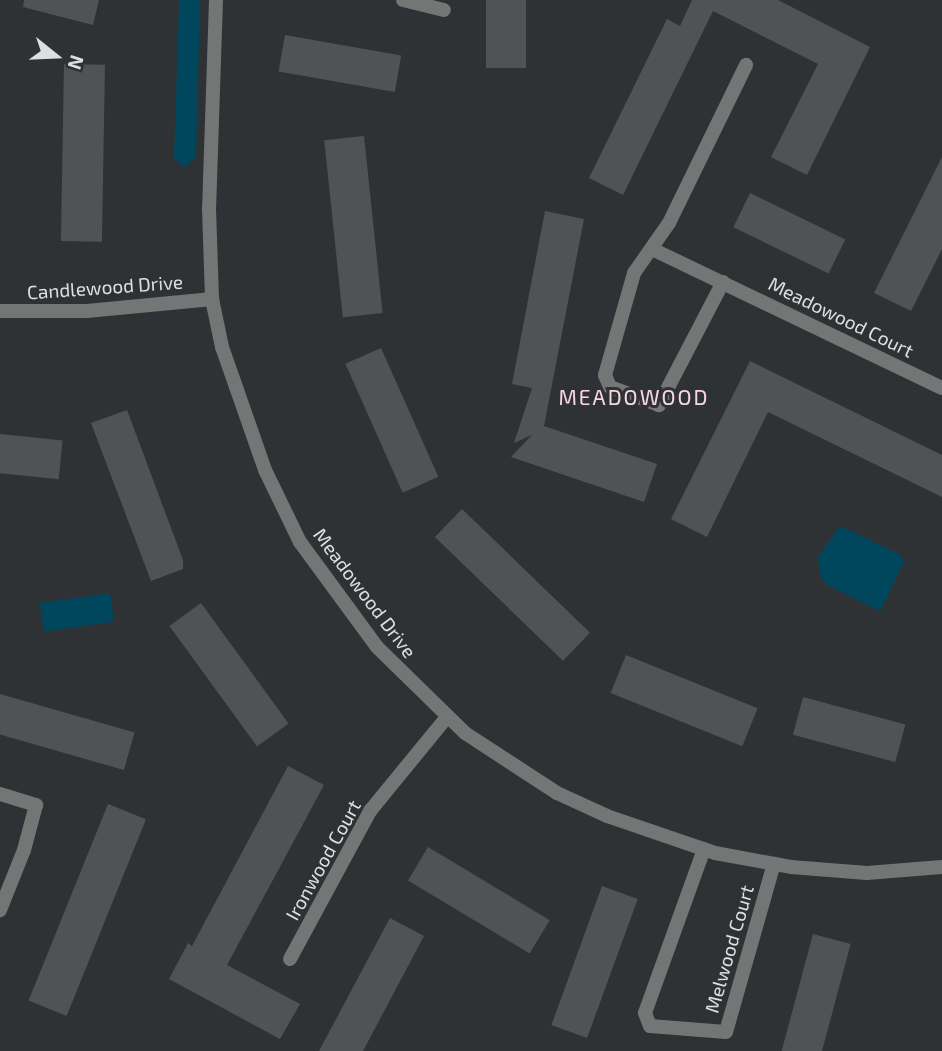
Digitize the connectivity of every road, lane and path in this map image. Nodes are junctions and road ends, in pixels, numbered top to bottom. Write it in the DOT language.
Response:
graph roads {
  1 [pos="216,0"];
  2 [pos="403,0"];
  3 [pos="443,10"];
  4 [pos="746,65"];
  5 [pos="654,250"];
  6 [pos="723,282"];
  7 [pos="212,299"];
  8 [pos="0,311"];
  9 [pos="942,388"];
  10 [pos="447,716"];
  11 [pos="0,794"];
  12 [pos="704,849"];
  13 [pos="774,864"];
  14 [pos="942,867"];
  15 [pos="0,910"];
  16 [pos="290,959"];
  1 -- 7 [label="street, Meadowood Drive"];
  2 -- 3 [label="street"];
  4 -- 5 [label="street"];
  5 -- 6 [label="street, Meadowood Court"];
  5 -- 6 [label="street"];
  6 -- 9 [label="street, Meadowood Court"];
  7 -- 8 [label="street, Candlewood Drive"];
  7 -- 10 [label="street, Meadowood Drive"];
  10 -- 12 [label="street, Meadowood Drive"];
  10 -- 16 [label="street, Ironwood Court"];
  11 -- 15 [label="street"];
  12 -- 13 [label="street, Meadowood Drive"];
  12 -- 13 [label="street, Melwood Court"];
  13 -- 14 [label="street, Meadowood Drive"];
}
